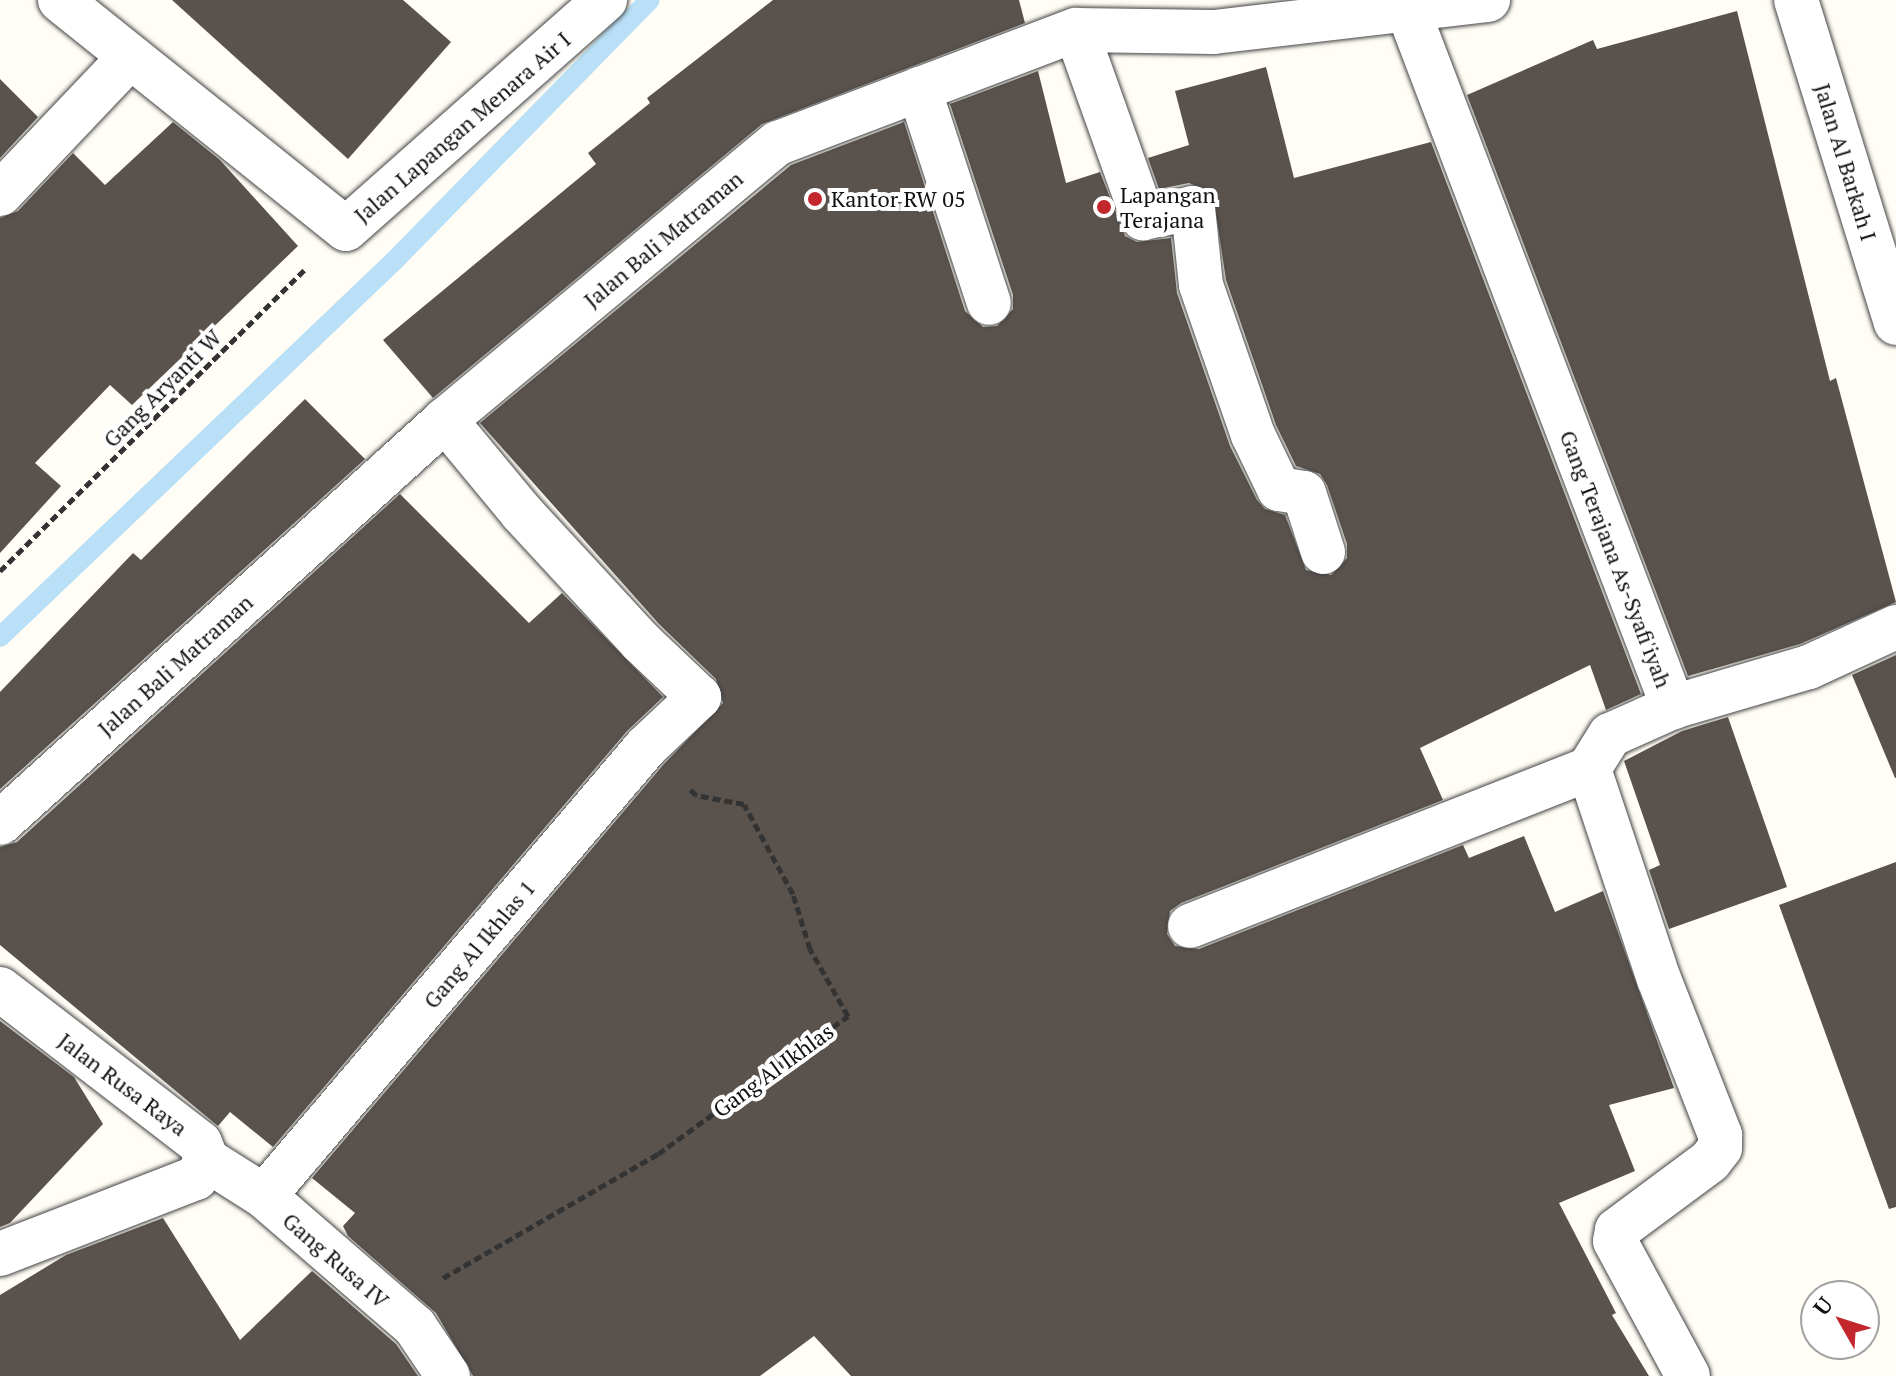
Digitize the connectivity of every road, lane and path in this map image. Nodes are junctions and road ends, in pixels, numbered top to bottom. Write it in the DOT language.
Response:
graph roads {
  1 [pos="60,0"];
  2 [pos="605,0"];
  3 [pos="1246,0"];
  4 [pos="1488,0"];
  5 [pos="1796,0"];
  6 [pos="1409,13"];
  7 [pos="1076,30"];
  8 [pos="1214,32"];
  9 [pos="129,58"];
  10 [pos="919,89"];
  11 [pos="0,194"];
  12 [pos="346,229"];
  13 [pos="989,303"];
  14 [pos="1896,323"];
  15 [pos="445,420"];
  16 [pos="1323,552"];
  17 [pos="0,571"];
  18 [pos="1896,627"];
  19 [pos="1673,707"];
  20 [pos="646,747"];
  21 [pos="1589,769"];
  22 [pos="0,823"];
  23 [pos="1190,926"];
  24 [pos="1,991"];
  25 [pos="207,1160"];
  26 [pos="264,1196"];
  27 [pos="0,1254"];
  28 [pos="402,1318"];
  29 [pos="448,1376"];
  30 [pos="1688,1376"];
  1 -- 9 [label="street, Jalan Lapangan Menara Air I"];
  2 -- 12 [label="street, Jalan Lapangan Menara Air I"];
  3 -- 8 [label="street"];
  4 -- 6 [label="street, Jalan Bali Matraman"];
  5 -- 14 [label="street, Jalan Al Barkah I"];
  6 -- 8 [label="street, Jalan Bali Matraman"];
  6 -- 19 [label="street, Gang Terajana As-Syafi'iyah"];
  7 -- 8 [label="street, Jalan Bali Matraman"];
  7 -- 10 [label="street, Jalan Bali Matraman"];
  7 -- 16 [label="street"];
  9 -- 11 [label="street"];
  9 -- 12 [label="street, Jalan Lapangan Menara Air I"];
  10 -- 13 [label="street"];
  10 -- 15 [label="street, Jalan Bali Matraman"];
  12 -- 17 [label="path, Gang Aryanti W"];
  15 -- 20 [label="street, Gang Al Ikhlas 1"];
  15 -- 22 [label="street, Jalan Bali Matraman"];
  18 -- 19 [label="street"];
  19 -- 21 [label="street, Gang Terajana As-Syafi'iyah"];
  20 -- 26 [label="street, Gang Al Ikhlas 1"];
  20 -- 28 [label="path, Gang Al Ikhlas"];
  21 -- 23 [label="street"];
  21 -- 30 [label="street"];
  24 -- 25 [label="street, Jalan Rusa Raya"];
  25 -- 26 [label="street, Gang Rusa IV"];
  25 -- 27 [label="street"];
  26 -- 28 [label="street, Gang Rusa IV"];
  28 -- 29 [label="street, Gang Rusa IV"];
}
